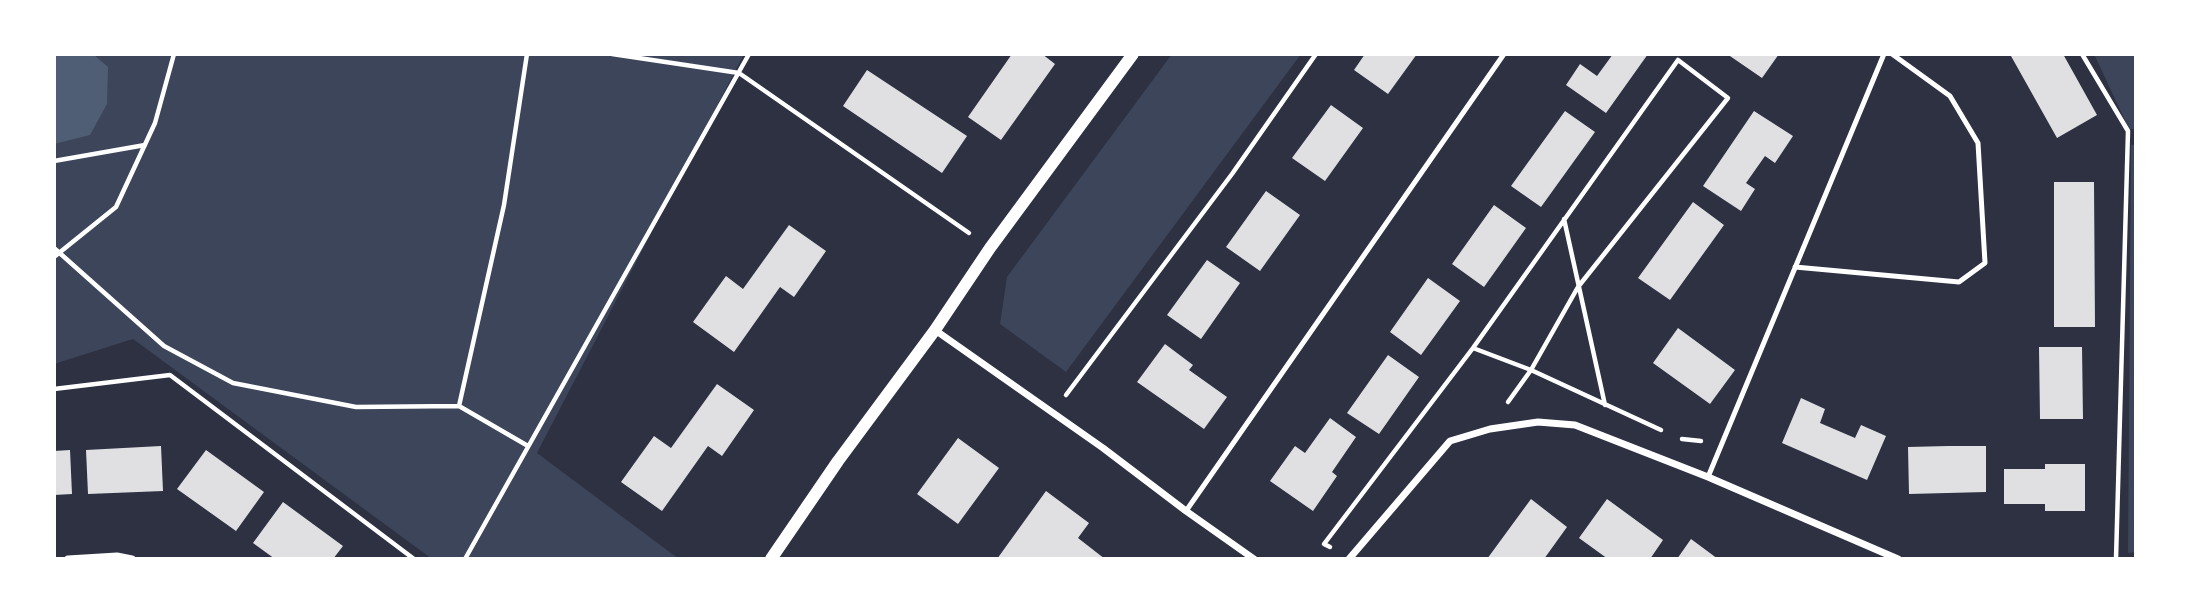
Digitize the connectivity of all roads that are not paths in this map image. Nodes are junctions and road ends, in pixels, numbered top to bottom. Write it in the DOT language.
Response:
graph roads {
  1 [pos="1133,54"];
  2 [pos="1504,54"];
  3 [pos="1884,54"];
  4 [pos="1892,54"];
  5 [pos="1795,267"];
  6 [pos="935,330"];
  7 [pos="1707,477"];
  8 [pos="1186,511"];
  9 [pos="1350,558"];
  10 [pos="68,559"];
  11 [pos="132,559"];
  12 [pos="771,559"];
  13 [pos="1254,559"];
  14 [pos="1898,559"];
  1 -- 6 [label="street"];
  2 -- 8 [label="lane"];
  3 -- 5 [label="lane"];
  4 -- 5 [label="lane"];
  5 -- 7 [label="lane"];
  6 -- 8 [label="street"];
  6 -- 12 [label="street"];
  7 -- 9 [label="street"];
  7 -- 14 [label="street"];
  8 -- 13 [label="street"];
  10 -- 11 [label="street"];
}
